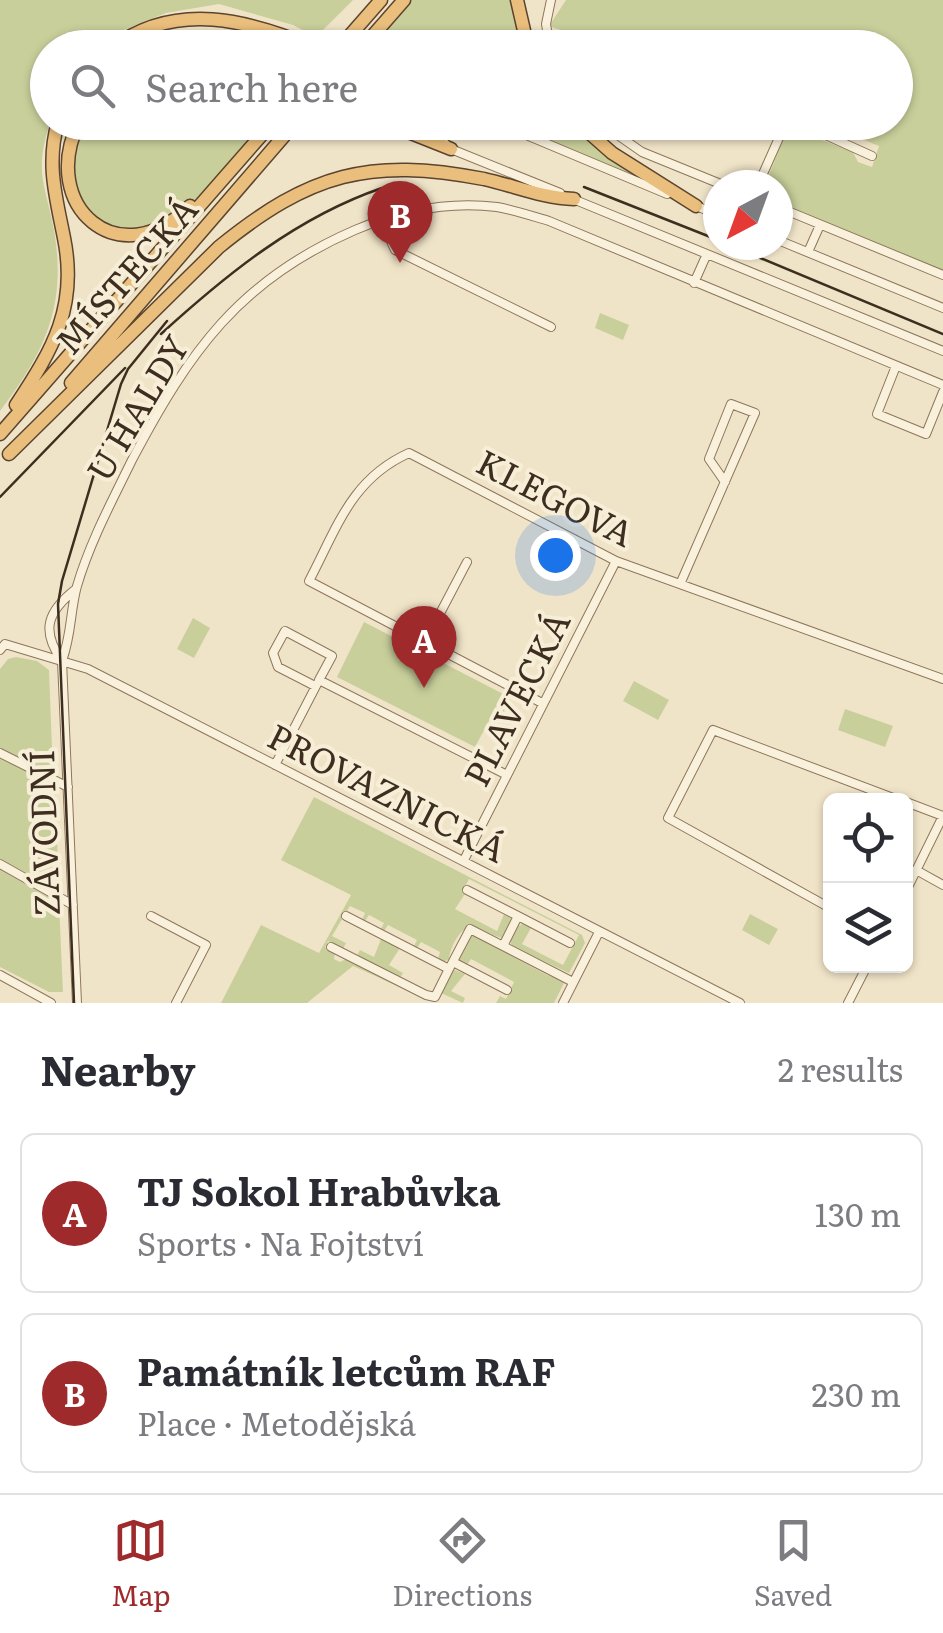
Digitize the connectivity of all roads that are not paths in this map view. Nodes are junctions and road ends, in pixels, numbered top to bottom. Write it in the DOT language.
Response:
graph roads {
  1 [pos="381,0"];
  2 [pos="404,0"];
  3 [pos="517,0"];
  4 [pos="550,0"];
  5 [pos="143,30"];
  6 [pos="269,30"];
  7 [pos="355,30"];
  8 [pos="378,30"];
  9 [pos="524,30"];
  10 [pos="547,30"];
  11 [pos="55,140"];
  12 [pos="74,140"];
  13 [pos="255,140"];
  14 [pos="257,140"];
  15 [pos="280,140"];
  16 [pos="427,140"];
  17 [pos="441,140"];
  18 [pos="539,140"];
  19 [pos="597,140"];
  20 [pos="622,140"];
  21 [pos="778,140"];
  22 [pos="837,140"];
  23 [pos="452,150"];
  24 [pos="872,156"];
  25 [pos="765,170"];
  26 [pos="703,176"];
  27 [pos="574,199"];
  28 [pos="696,206"];
  29 [pos="703,209"];
  30 [pos="793,213"];
  31 [pos="381,219"];
  32 [pos="820,225"];
  33 [pos="793,246"];
  34 [pos="808,252"];
  35 [pos="703,255"];
  36 [pos="704,260"];
  37 [pos="716,260"];
  38 [pos="943,275"];
  39 [pos="694,283"];
  40 [pos="943,308"];
  41 [pos="552,327"];
  42 [pos="943,351"];
  43 [pos="896,366"];
  44 [pos="943,388"];
  45 [pos="0,432"];
  46 [pos="5,459"];
  47 [pos="725,482"];
  48 [pos="616,560"];
  49 [pos="467,562"];
  50 [pos="681,582"];
  51 [pos="76,589"];
  52 [pos="426,642"];
  53 [pos="2,647"];
  54 [pos="62,660"];
  55 [pos="943,679"];
  56 [pos="317,683"];
  57 [pos="542,703"];
  58 [pos="0,753"];
  59 [pos="275,765"];
  60 [pos="507,775"];
  61 [pos="68,786"];
  62 [pos="882,793"];
  63 [pos="913,805"];
  64 [pos="943,816"];
  65 [pos="464,860"];
  66 [pos="0,864"];
  67 [pos="916,870"];
  68 [pos="910,883"];
  69 [pos="943,885"];
  70 [pos="468,890"];
  71 [pos="823,904"];
  72 [pos="72,905"];
  73 [pos="151,916"];
  74 [pos="346,916"];
  75 [pos="518,916"];
  76 [pos="599,932"];
  77 [pos="570,943"];
  78 [pos="503,946"];
  79 [pos="330,947"];
  80 [pos="451,966"];
  81 [pos="863,973"];
  82 [pos="0,975"];
  83 [pos="573,982"];
  84 [pos="506,990"];
  85 [pos="435,996"];
  86 [pos="50,1003"];
  87 [pos="77,1003"];
  88 [pos="176,1003"];
  89 [pos="447,1003"];
  90 [pos="563,1003"];
  91 [pos="740,1003"];
  92 [pos="848,1003"];
  1 -- 7 [label="highway"];
  2 -- 8 [label="highway"];
  3 -- 9 [label="highway"];
  4 -- 10 [label="street"];
  5 -- 6 [label="highway"];
  11 -- 45 [label="highway"];
  12 -- 13 [label="highway"];
  14 -- 45 [label="highway, MÍSTECKÁ"];
  15 -- 46 [label="highway, MÍSTECKÁ"];
  16 -- 23 [label="highway"];
  17 -- 23 [label="street"];
  18 -- 28 [label="street"];
  19 -- 28 [label="highway"];
  20 -- 26 [label="street"];
  21 -- 25 [label="street"];
  22 -- 24 [label="street"];
  23 -- 27 [label="street"];
  27 -- 35 [label="street"];
  27 -- 46 [label="highway"];
  28 -- 29 [label="street"];
  30 -- 32 [label="street"];
  31 -- 39 [label="street, U HALDY"];
  31 -- 41 [label="street"];
  31 -- 51 [label="street, U HALDY"];
  32 -- 34 [label="street"];
  32 -- 38 [label="street"];
  33 -- 34 [label="street"];
  34 -- 40 [label="street"];
  36 -- 39 [label="street"];
  37 -- 42 [label="street"];
  39 -- 43 [label="street, U HALDY"];
  43 -- 44 [label="street, U HALDY"];
  43 -- 44 [label="street"];
  47 -- 47 [label="street"];
  47 -- 50 [label="street"];
  48 -- 50 [label="street, KLEGOVA"];
  48 -- 52 [label="street, KLEGOVA"];
  48 -- 57 [label="street, PLAVECKÁ"];
  49 -- 52 [label="street"];
  50 -- 55 [label="street, KLEGOVA"];
  51 -- 54 [label="street, U HALDY"];
  51 -- 54 [label="street, U HALDY"];
  52 -- 57 [label="street"];
  53 -- 54 [label="street, PROVAZNICKÁ"];
  54 -- 59 [label="street, PROVAZNICKÁ"];
  54 -- 61 [label="street, ZÁVODNÍ"];
  56 -- 56 [label="street"];
  56 -- 59 [label="street"];
  56 -- 60 [label="street"];
  57 -- 60 [label="street, PLAVECKÁ"];
  58 -- 61 [label="street"];
  59 -- 65 [label="street, PROVAZNICKÁ"];
  60 -- 65 [label="street, PLAVECKÁ"];
  61 -- 72 [label="street, ZÁVODNÍ"];
  62 -- 71 [label="street"];
  63 -- 64 [label="street"];
  64 -- 67 [label="street"];
  65 -- 76 [label="street, PROVAZNICKÁ"];
  66 -- 72 [label="street"];
  67 -- 68 [label="street"];
  67 -- 69 [label="street"];
  70 -- 75 [label="street"];
  72 -- 87 [label="street, ZÁVODNÍ"];
  73 -- 88 [label="street"];
  74 -- 80 [label="street"];
  75 -- 77 [label="street"];
  75 -- 78 [label="street"];
  76 -- 83 [label="street"];
  76 -- 91 [label="street, PROVAZNICKÁ"];
  78 -- 80 [label="street"];
  78 -- 83 [label="street"];
  79 -- 85 [label="street"];
  80 -- 84 [label="street"];
  80 -- 85 [label="street"];
  81 -- 92 [label="street"];
  82 -- 86 [label="street"];
  83 -- 90 [label="street"];
  85 -- 89 [label="street"];
}
